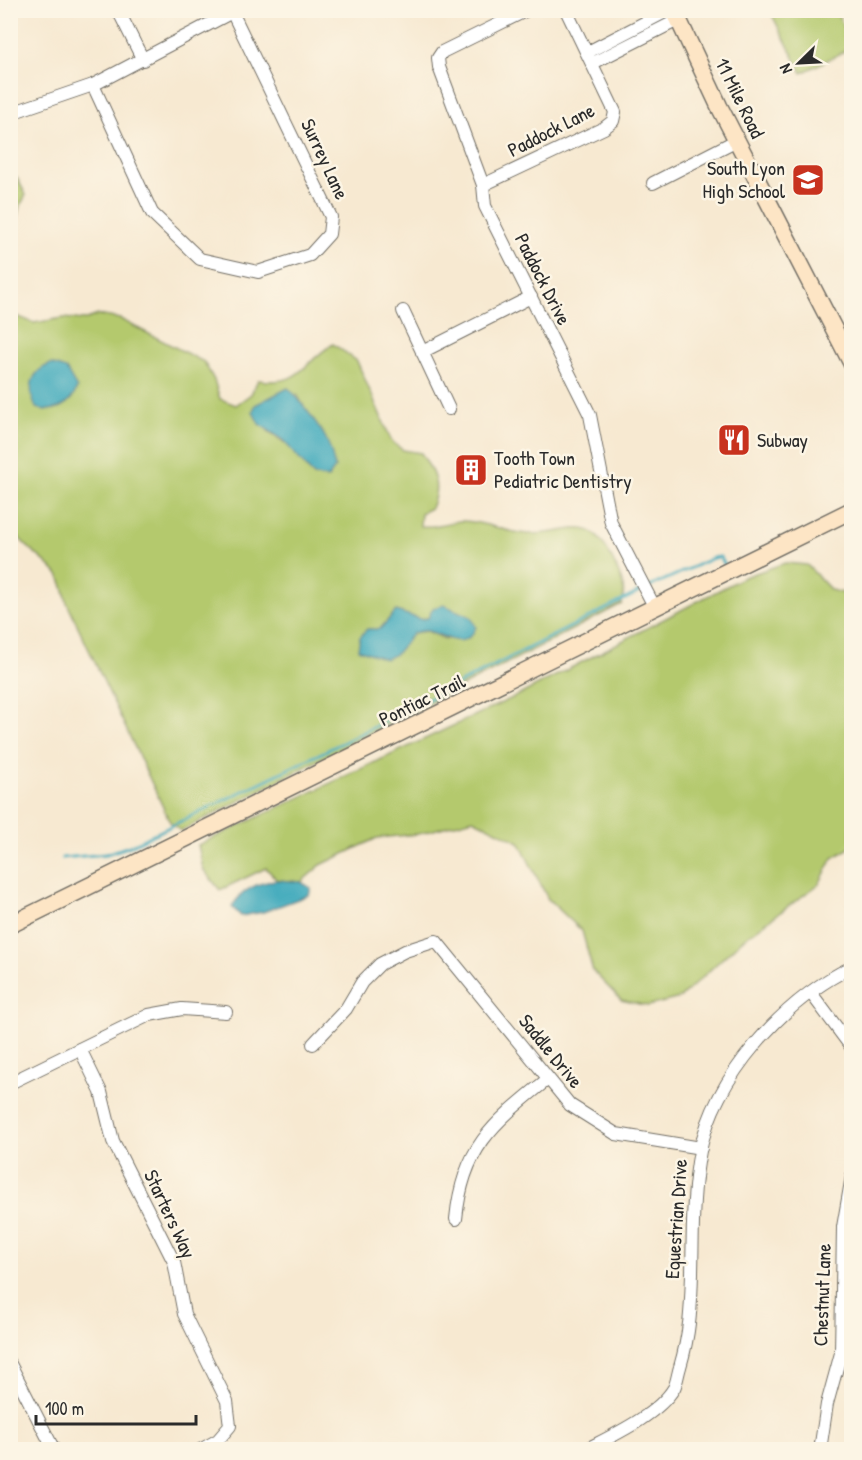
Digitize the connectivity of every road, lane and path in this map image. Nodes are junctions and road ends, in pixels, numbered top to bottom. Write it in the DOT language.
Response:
graph roads {
  1 [pos="118,10"];
  2 [pos="526,10"];
  3 [pos="566,10"];
  4 [pos="235,12"];
  5 [pos="674,14"];
  6 [pos="590,57"];
  7 [pos="143,60"];
  8 [pos="93,85"];
  9 [pos="10,109"];
  10 [pos="737,140"];
  11 [pos="653,183"];
  12 [pos="483,185"];
  13 [pos="531,297"];
  14 [pos="403,311"];
  15 [pos="422,352"];
  16 [pos="852,364"];
  17 [pos="449,409"];
  18 [pos="852,510"];
  19 [pos="655,608"];
  20 [pos="10,925"];
  21 [pos="852,968"];
  22 [pos="811,993"];
  23 [pos="226,1012"];
  24 [pos="313,1044"];
  25 [pos="852,1048"];
  26 [pos="80,1049"];
  27 [pos="548,1079"];
  28 [pos="10,1083"];
  29 [pos="701,1148"];
  30 [pos="852,1176"];
  31 [pos="456,1219"];
  32 [pos="10,1364"];
  33 [pos="54,1449"];
  34 [pos="200,1449"];
  35 [pos="585,1449"];
  36 [pos="820,1449"];
  1 -- 7 [label="street"];
  2 -- 12 [label="street, Paddock Drive"];
  3 -- 6 [label="street, Paddock Lane"];
  4 -- 7 [label="street"];
  4 -- 8 [label="street, Surrey Lane"];
  5 -- 6 [label="street"];
  5 -- 10 [label="main road, 11 Mile Road"];
  6 -- 12 [label="street, Paddock Lane"];
  7 -- 8 [label="street"];
  8 -- 9 [label="street"];
  10 -- 11 [label="street"];
  10 -- 16 [label="main road, 11 Mile Road"];
  12 -- 13 [label="street, Paddock Drive"];
  13 -- 15 [label="street"];
  13 -- 19 [label="street, Paddock Drive"];
  14 -- 15 [label="street"];
  15 -- 17 [label="street"];
  18 -- 19 [label="main road, Pontiac Trail"];
  19 -- 20 [label="main road, Pontiac Trail"];
  21 -- 22 [label="street, Equestrian Drive"];
  22 -- 25 [label="street"];
  22 -- 29 [label="street, Equestrian Drive"];
  23 -- 26 [label="street"];
  24 -- 27 [label="street, Saddle Drive"];
  26 -- 28 [label="street"];
  26 -- 34 [label="street, Starters Way"];
  27 -- 29 [label="street, Saddle Drive"];
  27 -- 31 [label="street"];
  29 -- 35 [label="street, Equestrian Drive"];
  30 -- 36 [label="street, Chestnut Lane"];
  32 -- 33 [label="street"];
}
